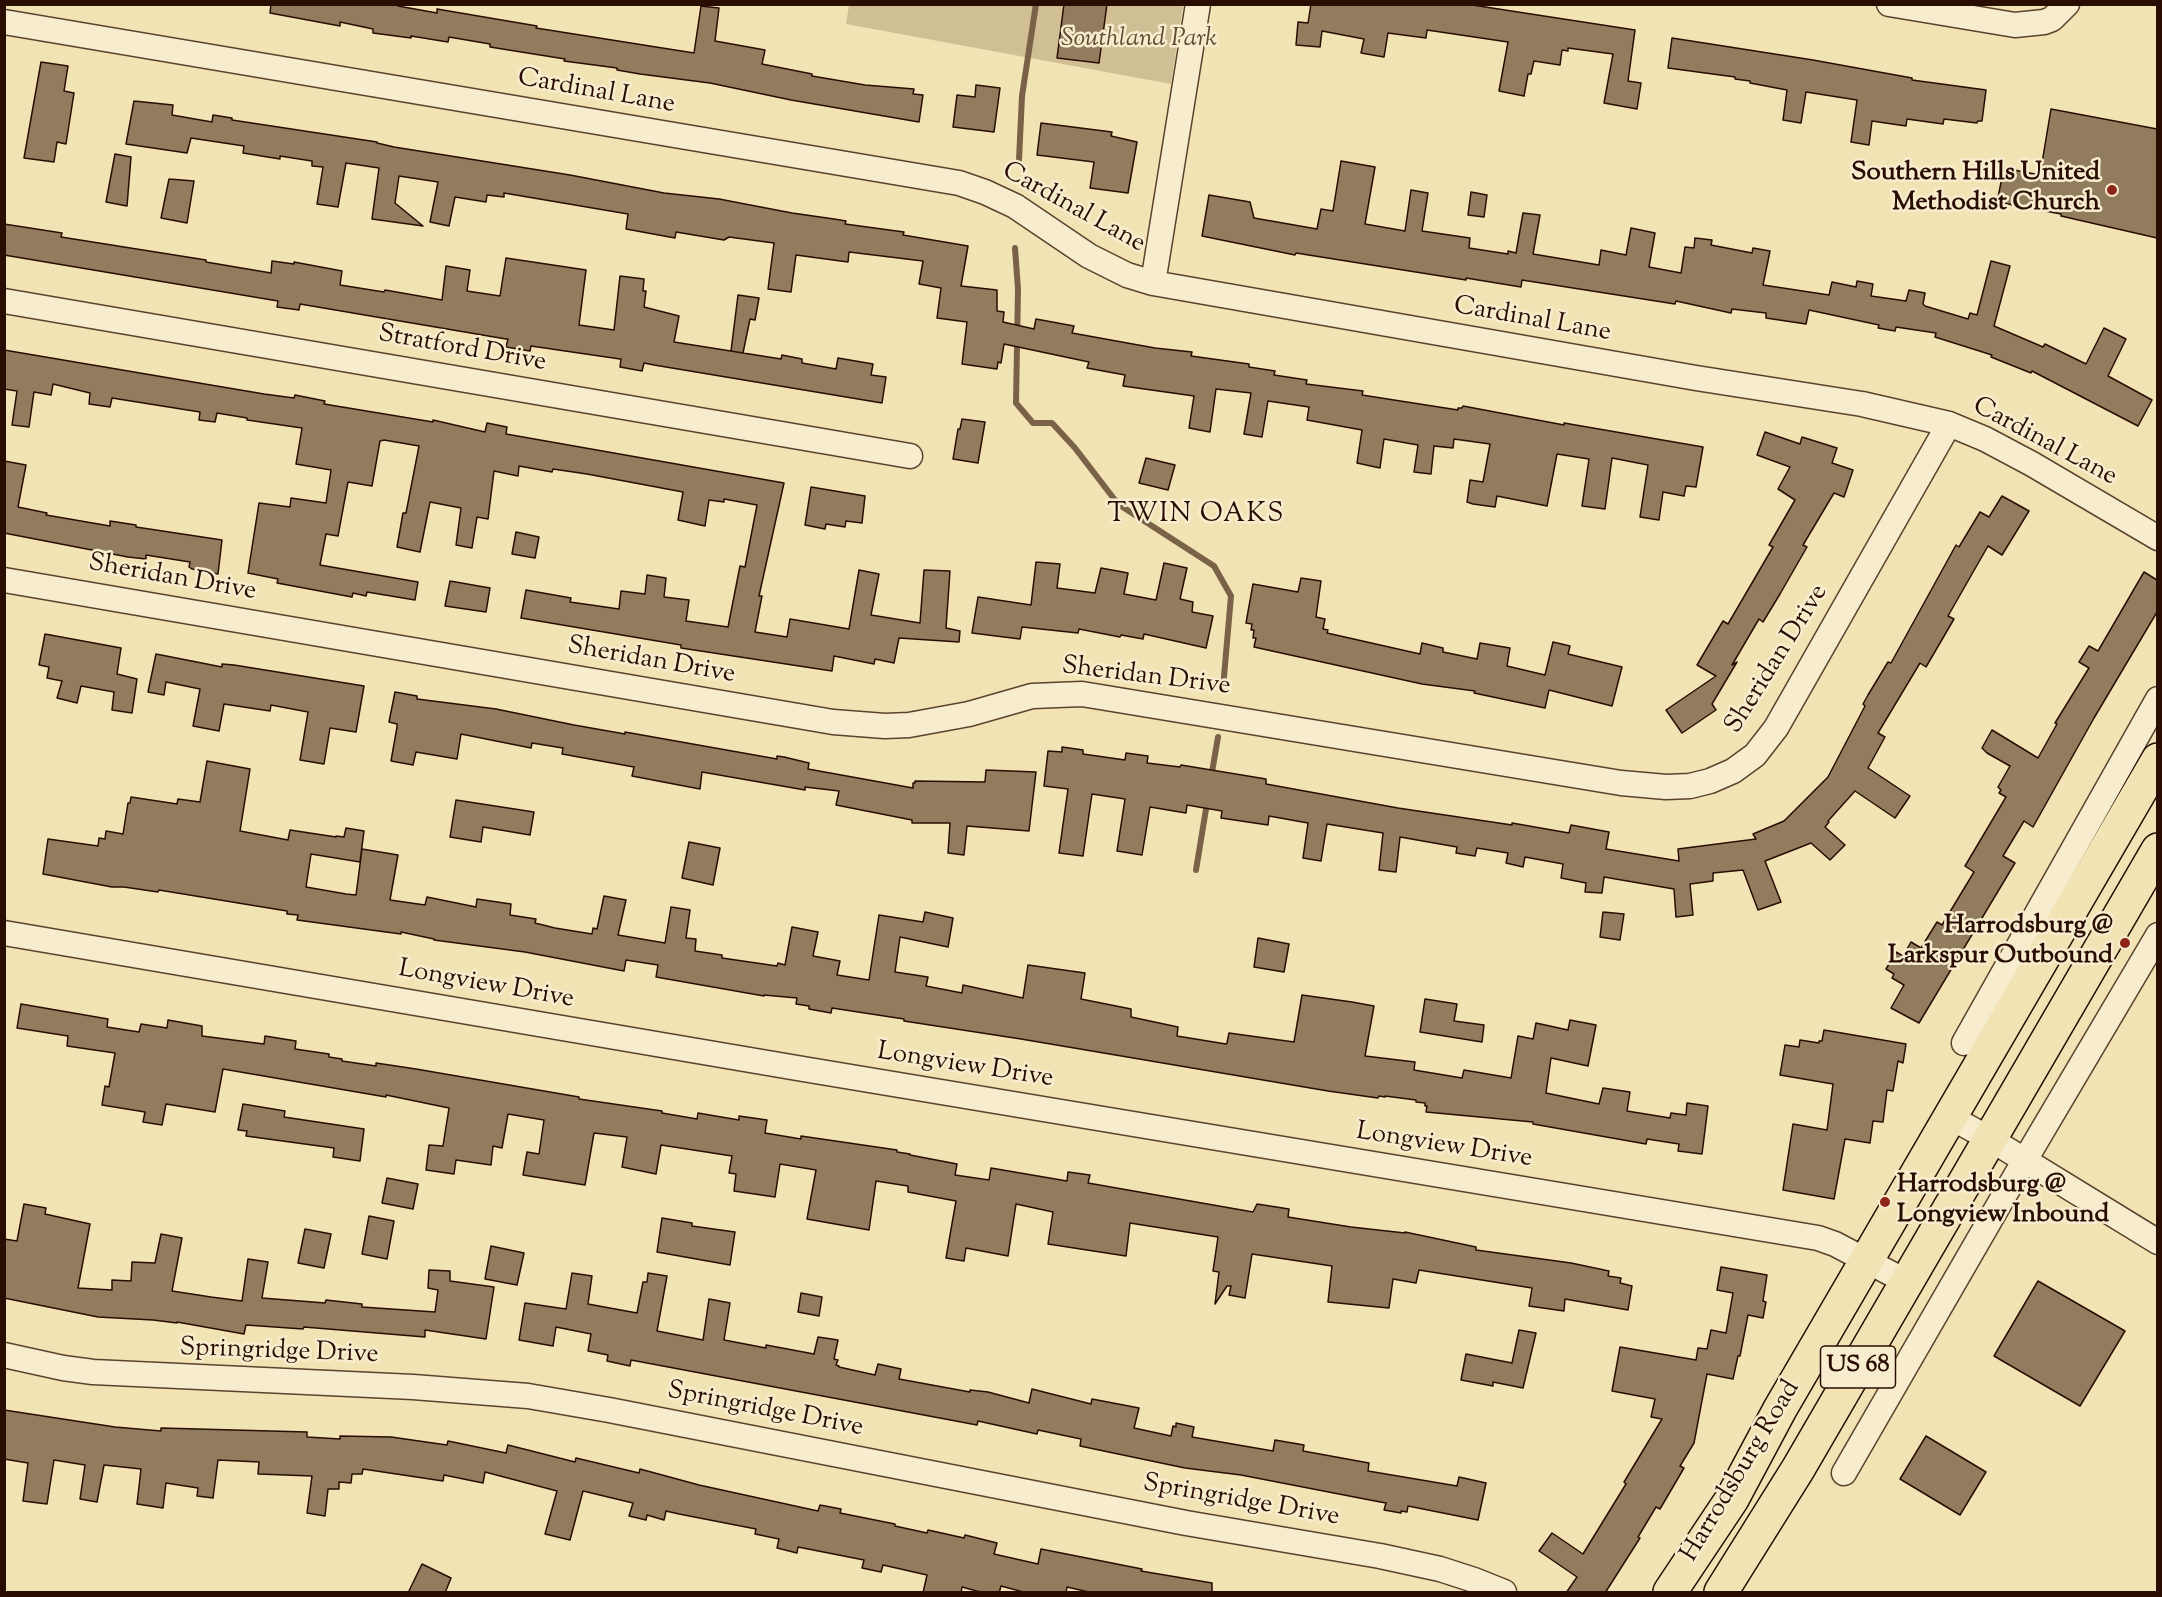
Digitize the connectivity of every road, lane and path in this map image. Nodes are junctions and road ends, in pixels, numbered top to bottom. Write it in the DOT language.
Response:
graph roads {
  1 [pos="1198,4"];
  2 [pos="1889,4"];
  3 [pos="2067,4"];
  4 [pos="4,22"];
  5 [pos="1153,283"];
  6 [pos="4,301"];
  7 [pos="1949,424"];
  8 [pos="910,456"];
  9 [pos="2157,538"];
  10 [pos="4,580"];
  11 [pos="2157,699"];
  12 [pos="2157,760"];
  13 [pos="2157,850"];
  14 [pos="4,933"];
  15 [pos="2157,935"];
  16 [pos="1964,1042"];
  17 [pos="1950,1117"];
  18 [pos="1990,1139"];
  19 [pos="2025,1160"];
  20 [pos="2157,1242"];
  21 [pos="1866,1260"];
  22 [pos="1907,1282"];
  23 [pos="4,1355"];
  24 [pos="1844,1473"];
  25 [pos="1504,1593"];
  26 [pos="1670,1593"];
  27 [pos="1721,1593"];
  1 -- 5 [label="street"];
  2 -- 3 [label="street"];
  4 -- 5 [label="street, Cardinal Lane"];
  5 -- 7 [label="street, Cardinal Lane"];
  6 -- 8 [label="street, Stratford Drive"];
  7 -- 9 [label="street, Cardinal Lane"];
  7 -- 10 [label="street, Sheridan Drive"];
  11 -- 16 [label="street"];
  12 -- 17 [label="main road, Harrodsburg Road / US 68"];
  13 -- 18 [label="main road, Harrodsburg Road / US 68"];
  14 -- 21 [label="street, Longview Drive"];
  15 -- 19 [label="street"];
  17 -- 18 [label="street"];
  17 -- 21 [label="main road, Harrodsburg Road / US 68"];
  18 -- 19 [label="street"];
  18 -- 22 [label="main road, Harrodsburg Road / US 68"];
  19 -- 20 [label="street"];
  19 -- 24 [label="street"];
  21 -- 22 [label="street, Longview Drive"];
  21 -- 26 [label="main road, Harrodsburg Road / US 68"];
  22 -- 27 [label="main road, Harrodsburg Road / US 68"];
  23 -- 25 [label="street, Springridge Drive"];
}
